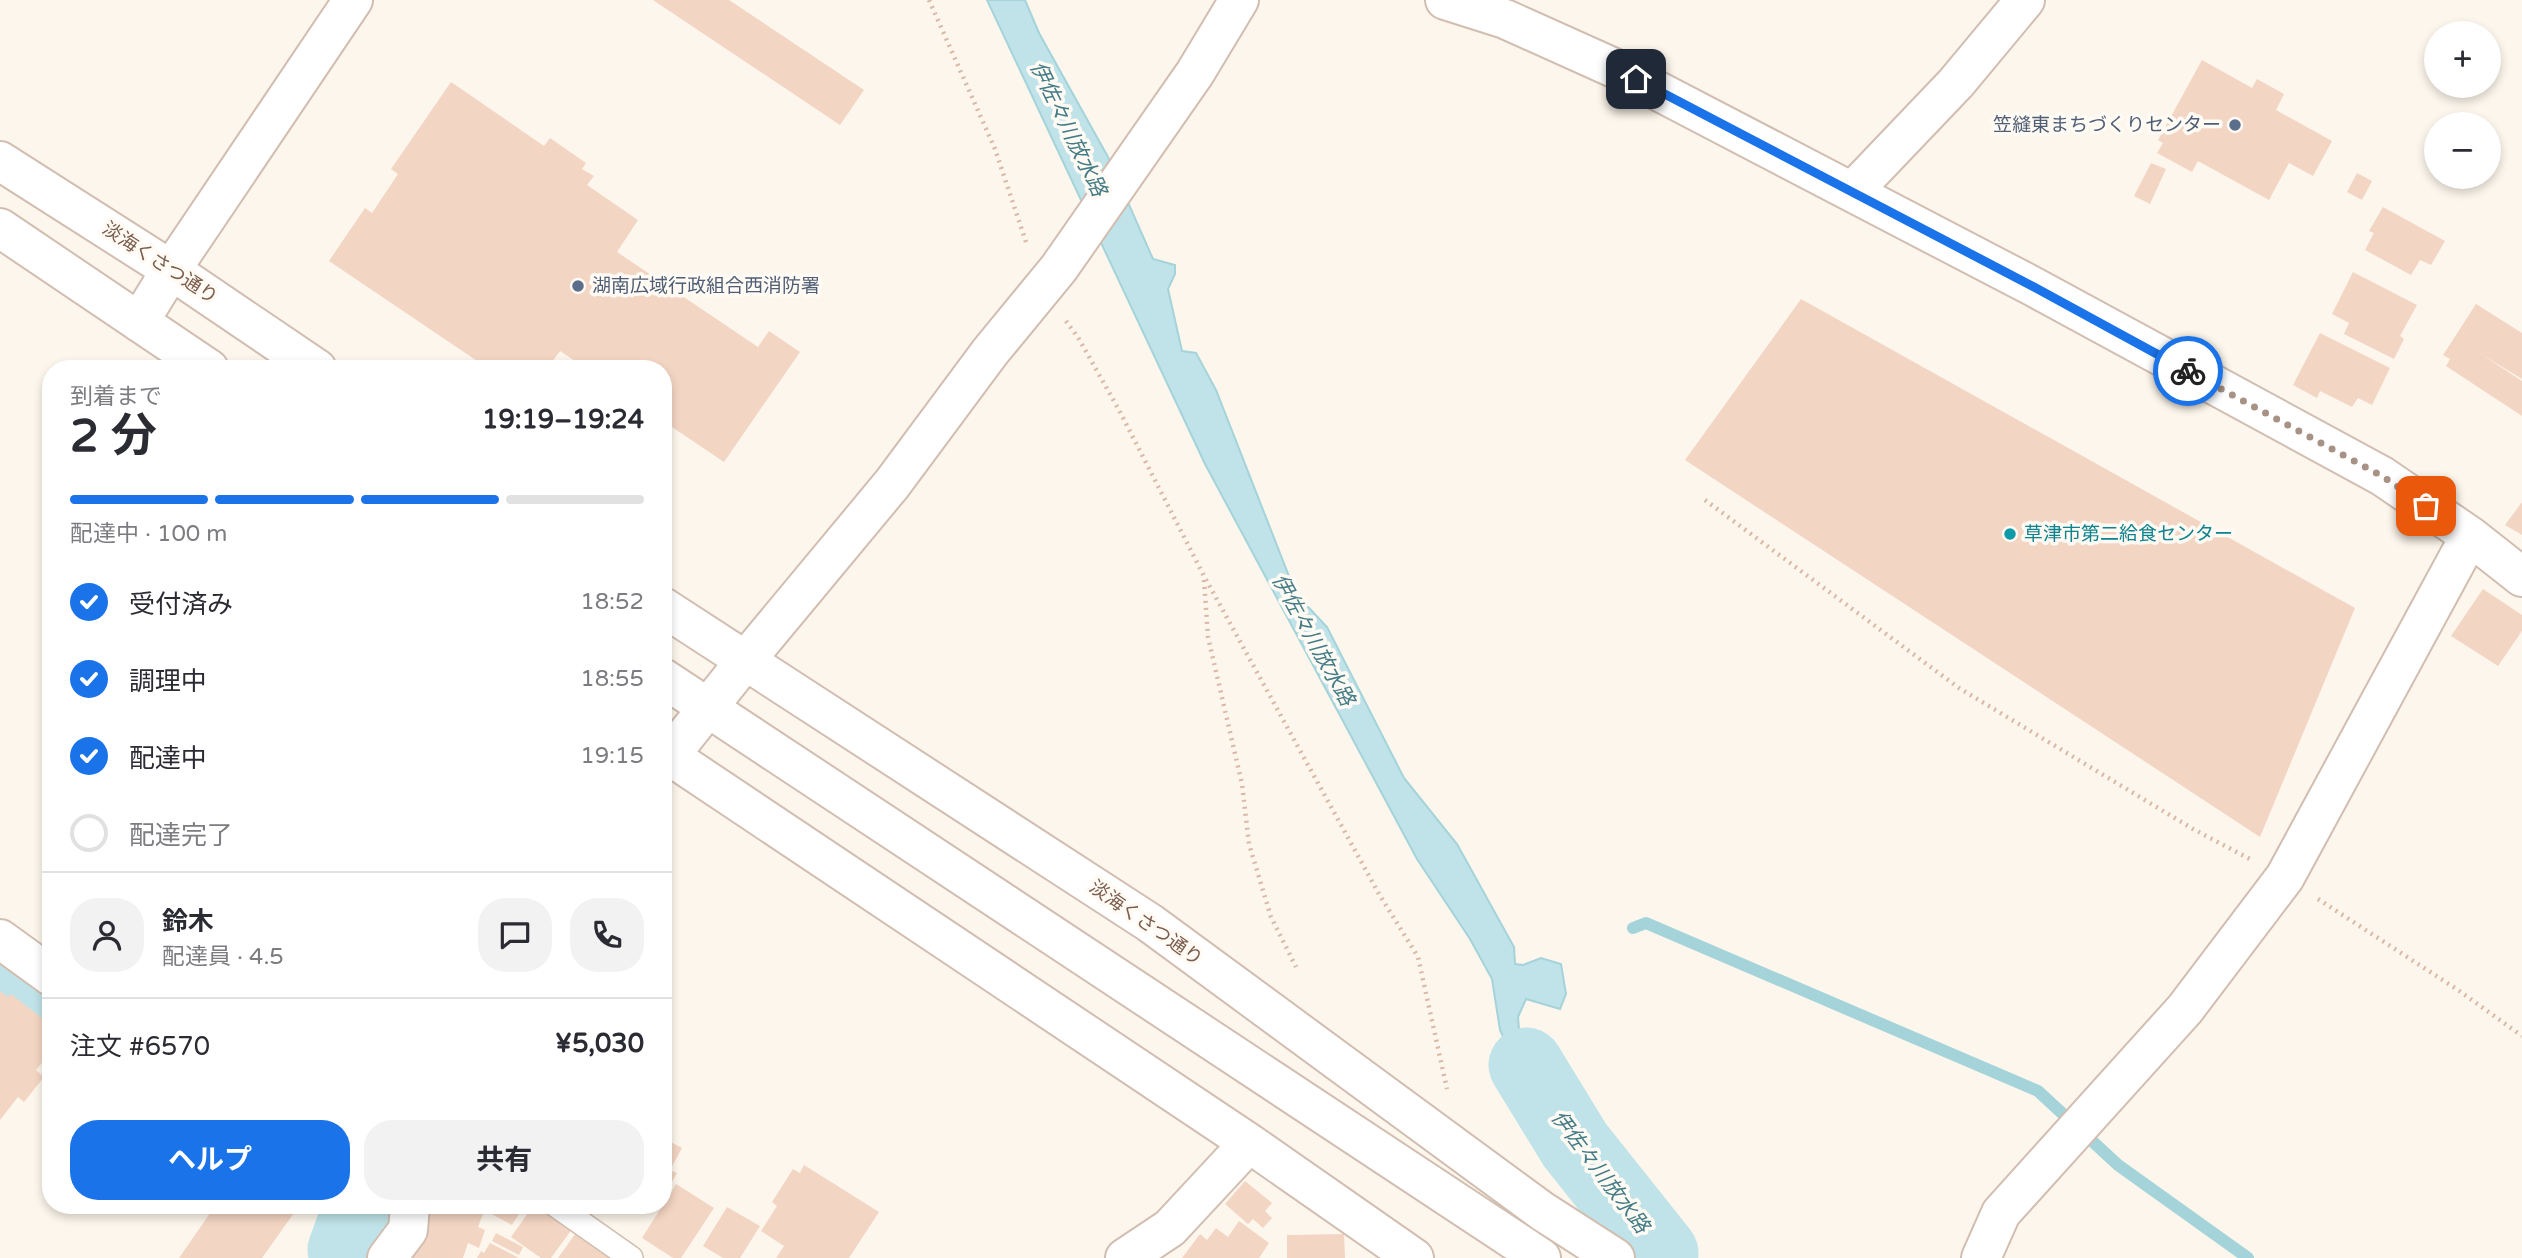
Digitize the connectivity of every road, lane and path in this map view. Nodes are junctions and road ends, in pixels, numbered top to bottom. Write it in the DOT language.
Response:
graph roads {
  1 [pos="353,0"];
  2 [pos="929,0"];
  3 [pos="1239,0"];
  4 [pos="1445,0"];
  5 [pos="2025,0"];
  6 [pos="0,161"];
  7 [pos="1852,192"];
  8 [pos="0,228"];
  9 [pos="172,270"];
  10 [pos="1051,279"];
  11 [pos="139,322"];
  12 [pos="196,360"];
  13 [pos="304,360"];
  14 [pos="1705,500"];
  15 [pos="2470,536"];
  16 [pos="1204,576"];
  17 [pos="2522,577"];
  18 [pos="672,613"];
  19 [pos="745,661"];
  20 [pos="672,684"];
  21 [pos="708,708"];
  22 [pos="672,754"];
  23 [pos="672,763"];
  24 [pos="2285,877"];
  25 [pos="4,950"];
  26 [pos="1296,967"];
  27 [pos="42,971"];
  28 [pos="2522,1036"];
  29 [pos="1448,1091"];
  30 [pos="1249,1143"];
  31 [pos="409,1214"];
  32 [pos="568,1214"];
  33 [pos="387,1258"];
  34 [pos="631,1258"];
  35 [pos="1125,1258"];
  36 [pos="1414,1258"];
  37 [pos="1541,1258"];
  38 [pos="1615,1258"];
  39 [pos="1980,1258"];
  1 -- 9 [label="street"];
  2 -- 10 [label="path"];
  3 -- 10 [label="street"];
  4 -- 7 [label="street"];
  5 -- 7 [label="street"];
  6 -- 9 [label="street, 淡海くさつ通り"];
  7 -- 15 [label="street"];
  8 -- 11 [label="street"];
  9 -- 11 [label="street"];
  9 -- 13 [label="street, 淡海くさつ通り"];
  10 -- 16 [label="path"];
  10 -- 19 [label="street"];
  11 -- 12 [label="street"];
  14 -- 24 [label="path"];
  15 -- 17 [label="street"];
  15 -- 24 [label="street"];
  16 -- 26 [label="path"];
  16 -- 29 [label="path"];
  18 -- 19 [label="street, 淡海くさつ通り"];
  19 -- 21 [label="street"];
  19 -- 38 [label="street, 淡海くさつ通り"];
  20 -- 21 [label="street"];
  21 -- 22 [label="street"];
  21 -- 37 [label="street"];
  23 -- 30 [label="street"];
  24 -- 28 [label="path"];
  24 -- 39 [label="street"];
  25 -- 27 [label="street"];
  30 -- 35 [label="street"];
  30 -- 36 [label="street"];
  31 -- 33 [label="street"];
  32 -- 34 [label="lane"];
}
